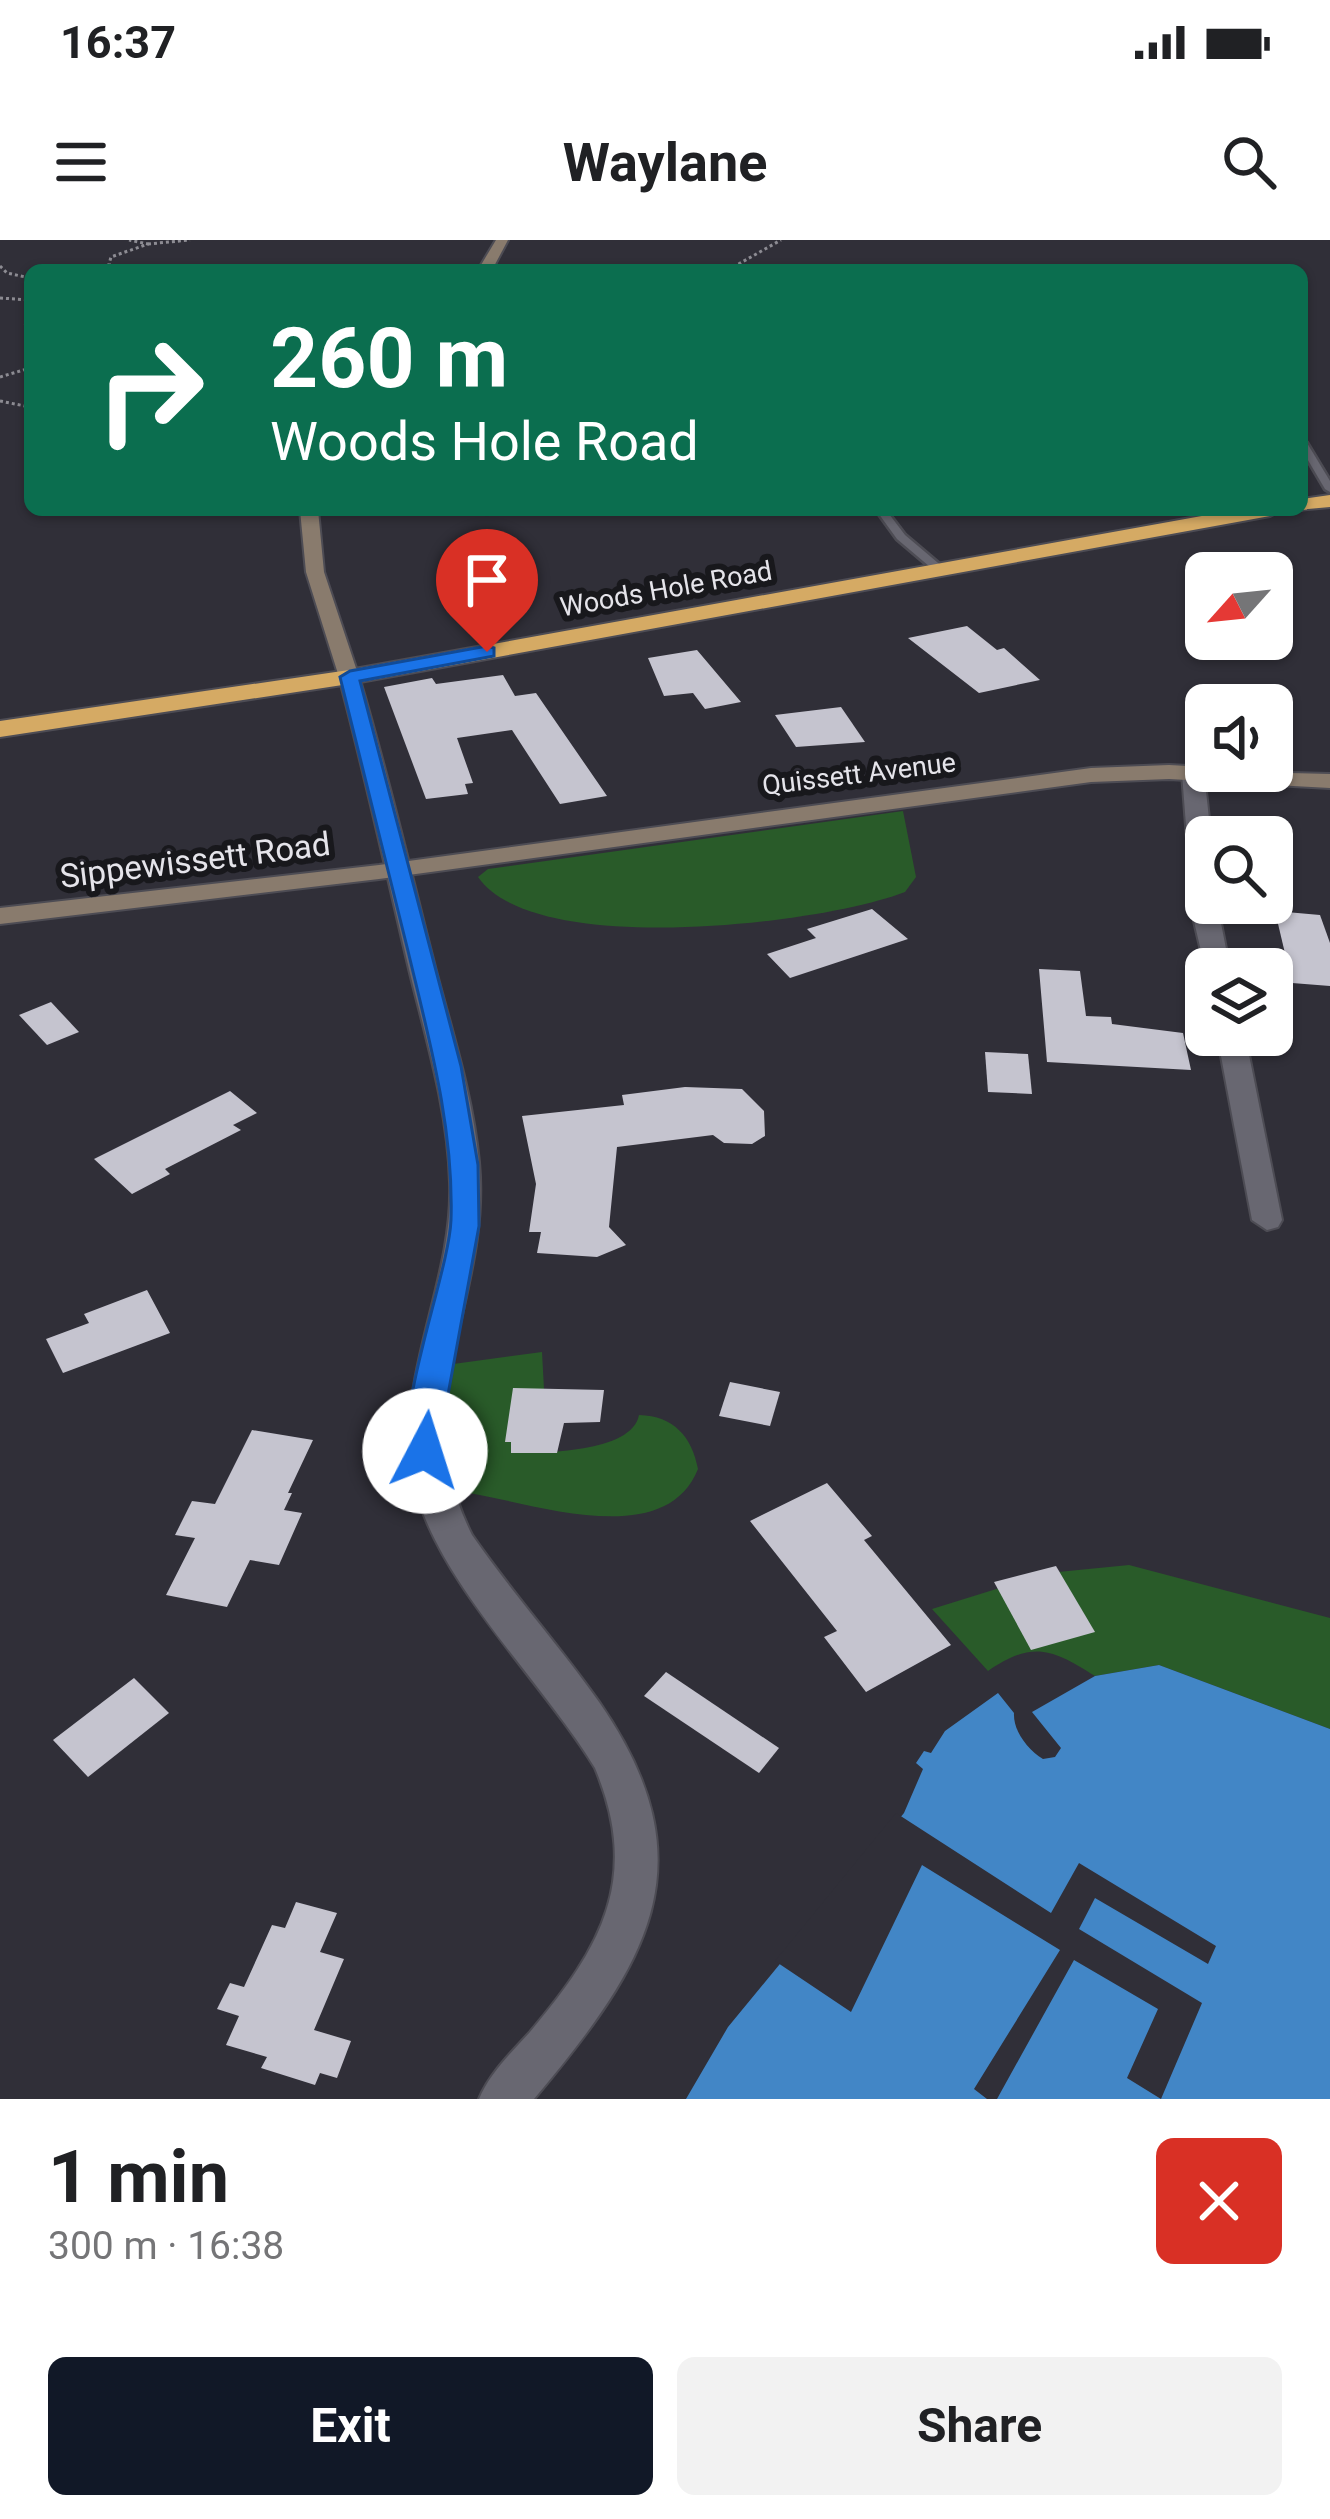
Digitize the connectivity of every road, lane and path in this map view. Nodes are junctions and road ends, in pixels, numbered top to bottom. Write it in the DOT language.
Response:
graph roads {
  1 [pos="129,240"];
  2 [pos="190,240"];
  3 [pos="782,240"];
  4 [pos="148,244"];
  5 [pos="109,264"];
  6 [pos="739,264"];
  7 [pos="1308,452"];
  8 [pos="1330,489"];
  9 [pos="310,516"];
  10 [pos="886,516"];
  11 [pos="1237,516"];
  12 [pos="940,570"];
  13 [pos="350,677"];
  14 [pos="0,729"];
  15 [pos="1185,773"];
  16 [pos="1293,779"];
  17 [pos="1330,781"];
  18 [pos="1195,792"];
  19 [pos="398,869"];
  20 [pos="0,916"];
  21 [pos="1213,948"];
  22 [pos="1235,1056"];
  23 [pos="1267,1220"];
  24 [pos="503,2099"];
  1 -- 4 [label="path"];
  2 -- 4 [label="path"];
  3 -- 6 [label="path"];
  4 -- 5 [label="path"];
  7 -- 8 [label="lane"];
  9 -- 13 [label="main road"];
  10 -- 12 [label="lane"];
  11 -- 12 [label="highway, Woods Hole Road"];
  12 -- 13 [label="highway, Woods Hole Road"];
  13 -- 14 [label="highway, Woods Hole Road"];
  13 -- 19 [label="street"];
  15 -- 19 [label="main road, Quissett Avenue"];
  16 -- 17 [label="main road, Quissett Avenue"];
  18 -- 21 [label="street"];
  19 -- 20 [label="main road, Sippewissett Road"];
  19 -- 24 [label="street"];
  22 -- 23 [label="street"];
}
